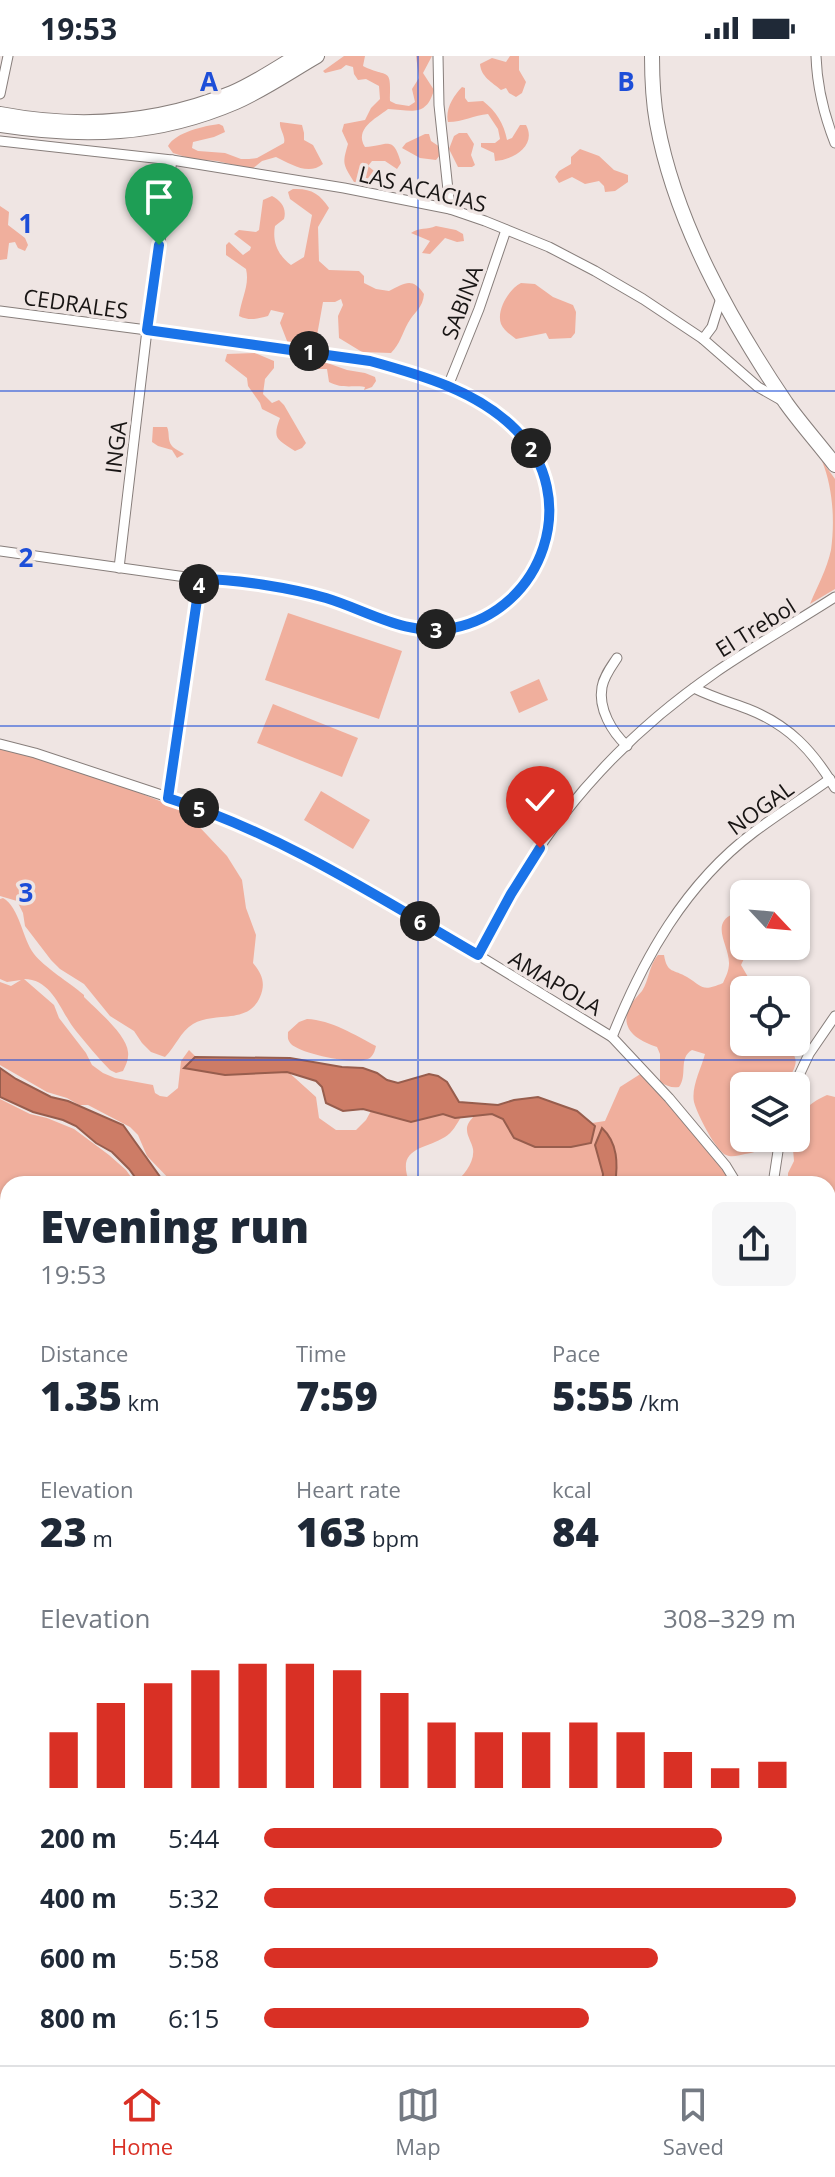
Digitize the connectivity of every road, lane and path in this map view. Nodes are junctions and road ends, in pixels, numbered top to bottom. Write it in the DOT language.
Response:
graph roads {
  1 [pos="8,56"];
  2 [pos="297,56"];
  3 [pos="317,56"];
  4 [pos="438,56"];
  5 [pos="652,56"];
  6 [pos="816,56"];
  7 [pos="0,94"];
  8 [pos="0,114"];
  9 [pos="0,128"];
  10 [pos="4,141"];
  11 [pos="835,143"];
  12 [pos="172,160"];
  13 [pos="450,209"];
  14 [pos="506,230"];
  15 [pos="722,296"];
  16 [pos="0,311"];
  17 [pos="147,330"];
  18 [pos="703,339"];
  19 [pos="448,386"];
  20 [pos="787,405"];
  21 [pos="835,465"];
  22 [pos="0,551"];
  23 [pos="119,568"];
  24 [pos="200,579"];
  25 [pos="835,597"];
  26 [pos="617,658"];
  27 [pos="694,688"];
  28 [pos="0,744"];
  29 [pos="627,746"];
  30 [pos="832,784"];
  31 [pos="168,798"];
  32 [pos="478,955"];
  33 [pos="835,1016"];
  34 [pos="612,1037"];
  35 [pos="801,1072"];
  36 [pos="778,1152"];
  37 [pos="733,1176"];
  38 [pos="774,1176"];
  1 -- 7 [label="street"];
  2 -- 8 [label="street"];
  3 -- 9 [label="street"];
  4 -- 13 [label="street"];
  5 -- 15 [label="street"];
  6 -- 11 [label="street"];
  9 -- 10 [label="street"];
  10 -- 12 [label="street, LAS ACACIAS"];
  12 -- 13 [label="street, LAS ACACIAS"];
  12 -- 17 [label="street, CEDRALES"];
  13 -- 14 [label="street, LAS ACACIAS"];
  14 -- 18 [label="street, LAS ACACIAS"];
  14 -- 19 [label="street, SABINA"];
  15 -- 18 [label="street"];
  15 -- 20 [label="street"];
  16 -- 17 [label="street, CEDRALES"];
  17 -- 19 [label="street, CEDRALES"];
  17 -- 23 [label="street, INGA"];
  18 -- 20 [label="street, LAS ACACIAS"];
  19 -- 24 [label="street, CEDRALES"];
  20 -- 21 [label="street"];
  22 -- 23 [label="street, CEDRALES"];
  23 -- 24 [label="street, CEDRALES"];
  24 -- 31 [label="street"];
  25 -- 27 [label="street, El Trebol"];
  26 -- 29 [label="street"];
  27 -- 29 [label="street, El Trebol"];
  27 -- 30 [label="street"];
  28 -- 31 [label="street, AMAPOLA"];
  29 -- 32 [label="street, El Trebol"];
  30 -- 34 [label="street, NOGAL"];
  31 -- 32 [label="street, AMAPOLA"];
  32 -- 34 [label="street, AMAPOLA"];
  33 -- 35 [label="street"];
  34 -- 37 [label="street, AMAPOLA"];
  36 -- 38 [label="street"];
}
